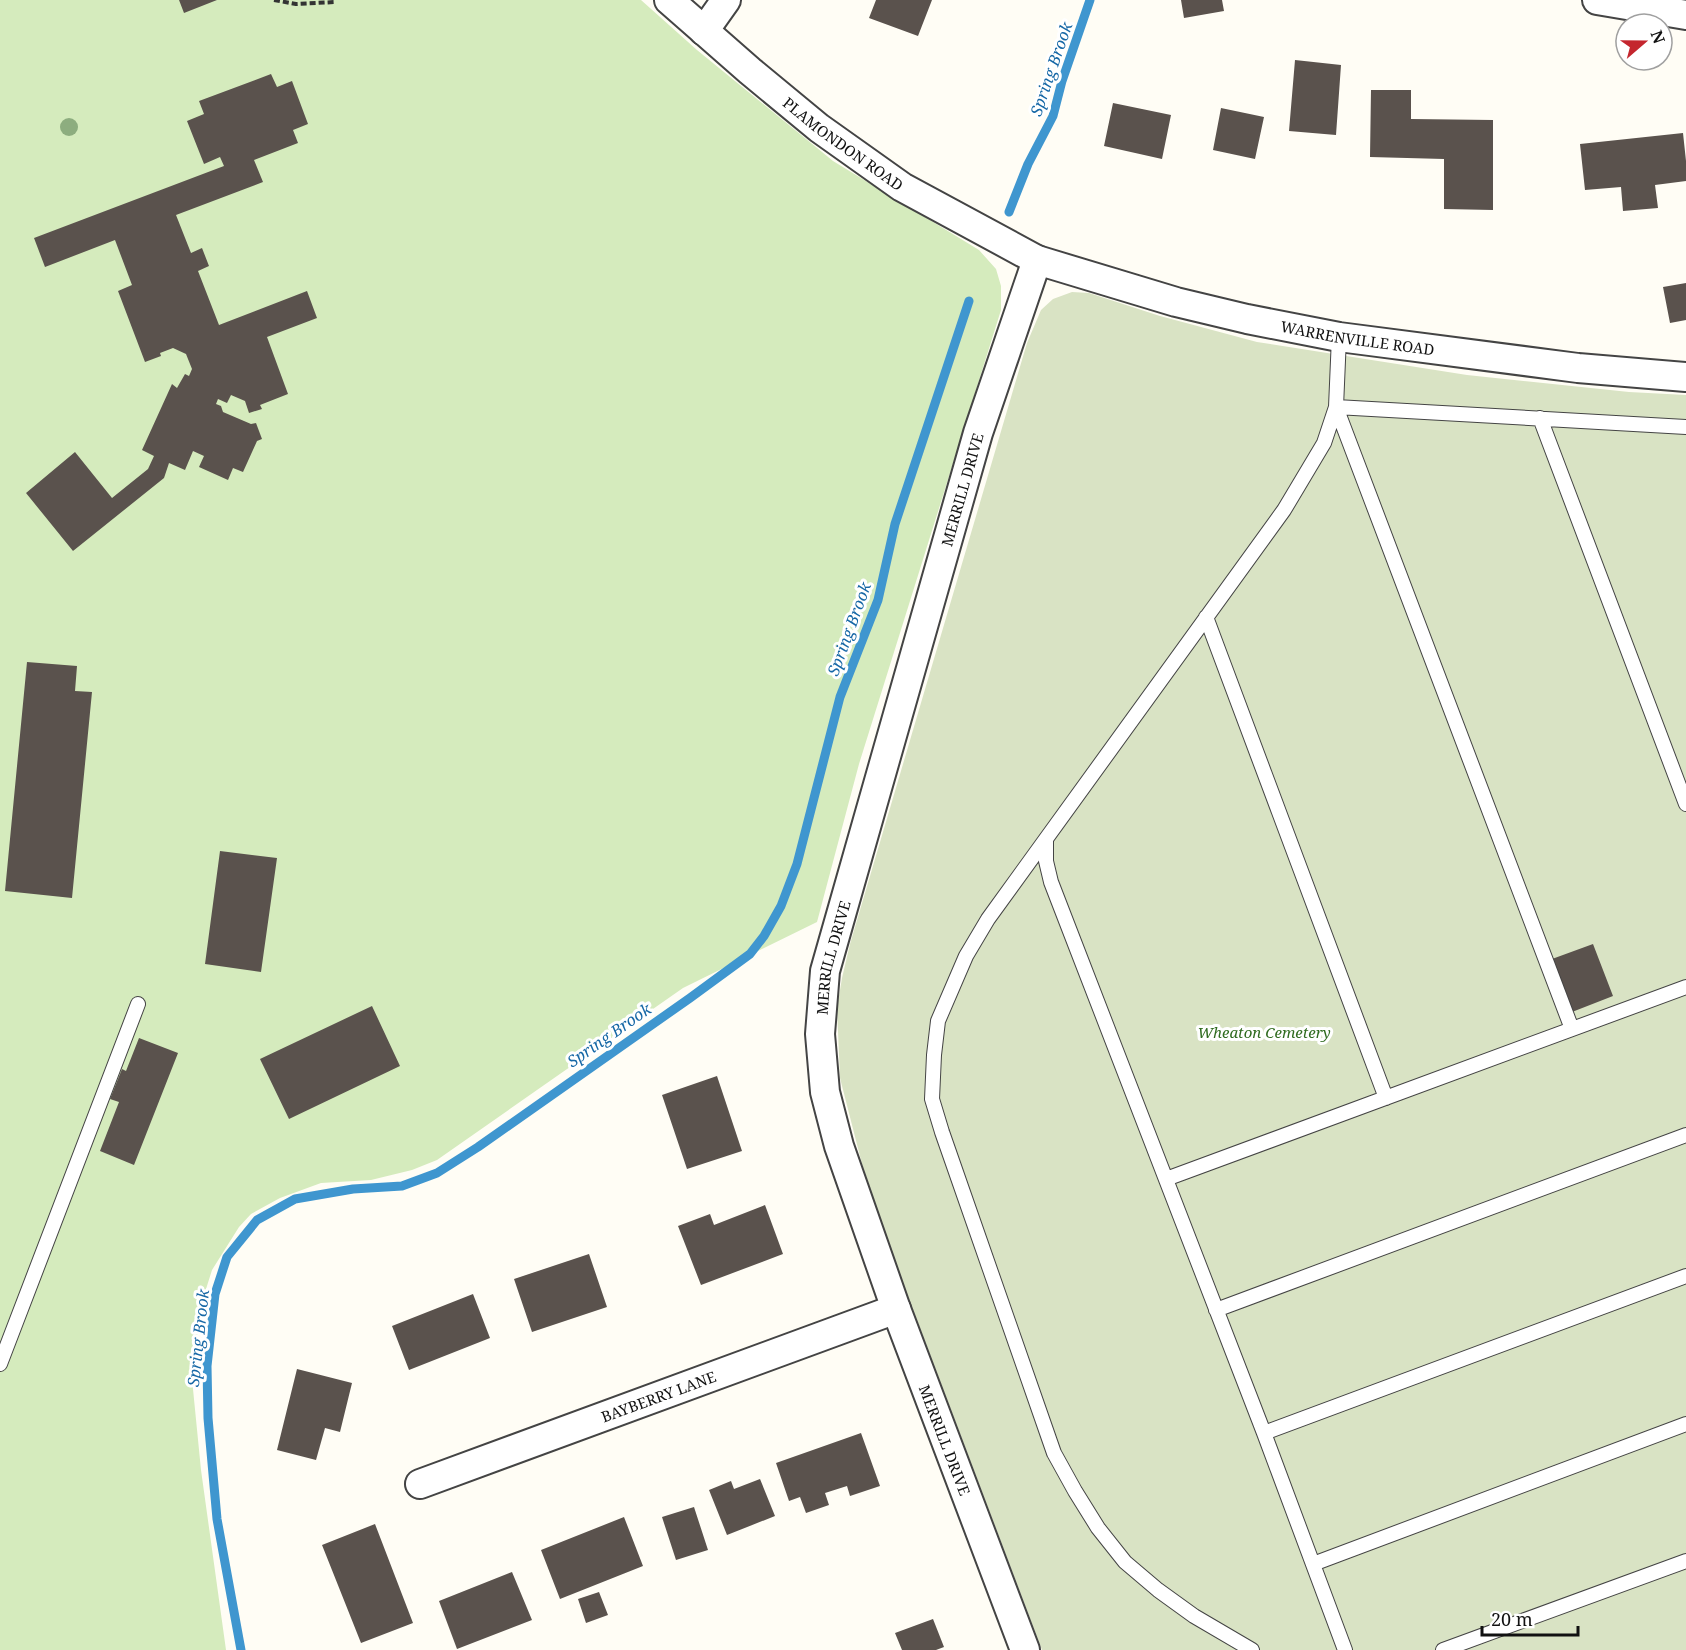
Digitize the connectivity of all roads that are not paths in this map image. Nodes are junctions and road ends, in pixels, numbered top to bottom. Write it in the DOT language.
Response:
graph roads {
  1 [pos="669,0"];
  2 [pos="726,0"];
  3 [pos="1597,0"];
  4 [pos="1686,15"];
  5 [pos="704,31"];
  6 [pos="1037,260"];
  7 [pos="1338,337"];
  8 [pos="1686,377"];
  9 [pos="1336,407"];
  10 [pos="1540,418"];
  11 [pos="1686,427"];
  12 [pos="1206,617"];
  13 [pos="1686,804"];
  14 [pos="1046,839"];
  15 [pos="1686,987"];
  16 [pos="138,1004"];
  17 [pos="1572,1029"];
  18 [pos="1386,1098"];
  19 [pos="1686,1135"];
  20 [pos="1166,1179"];
  21 [pos="1686,1276"];
  22 [pos="896,1309"];
  23 [pos="1216,1310"];
  24 [pos="0,1365"];
  25 [pos="1686,1424"];
  26 [pos="1264,1433"];
  27 [pos="420,1484"];
  28 [pos="1686,1561"];
  29 [pos="1313,1564"];
  30 [pos="1025,1650"];
  31 [pos="1252,1650"];
  32 [pos="1346,1650"];
  33 [pos="1443,1650"];
  1 -- 5 [label="street, PLAMONDON ROAD"];
  2 -- 5 [label="street"];
  3 -- 4 [label="street"];
  5 -- 6 [label="street, PLAMONDON ROAD"];
  6 -- 7 [label="street, WARRENVILLE ROAD"];
  6 -- 22 [label="street, MERRILL DRIVE"];
  7 -- 8 [label="street, WARRENVILLE ROAD"];
  7 -- 9 [label="lane"];
  9 -- 10 [label="lane"];
  9 -- 12 [label="lane"];
  9 -- 17 [label="lane"];
  10 -- 11 [label="lane"];
  10 -- 13 [label="lane"];
  12 -- 14 [label="lane"];
  12 -- 18 [label="lane"];
  14 -- 20 [label="lane"];
  14 -- 31 [label="lane"];
  15 -- 17 [label="lane"];
  16 -- 24 [label="lane"];
  17 -- 18 [label="lane"];
  18 -- 20 [label="lane"];
  19 -- 23 [label="lane"];
  20 -- 23 [label="lane"];
  21 -- 26 [label="lane"];
  22 -- 27 [label="street, BAYBERRY LANE"];
  22 -- 30 [label="street, MERRILL DRIVE"];
  23 -- 26 [label="lane"];
  25 -- 29 [label="lane"];
  26 -- 29 [label="lane"];
  28 -- 33 [label="lane"];
  29 -- 32 [label="lane"];
}
